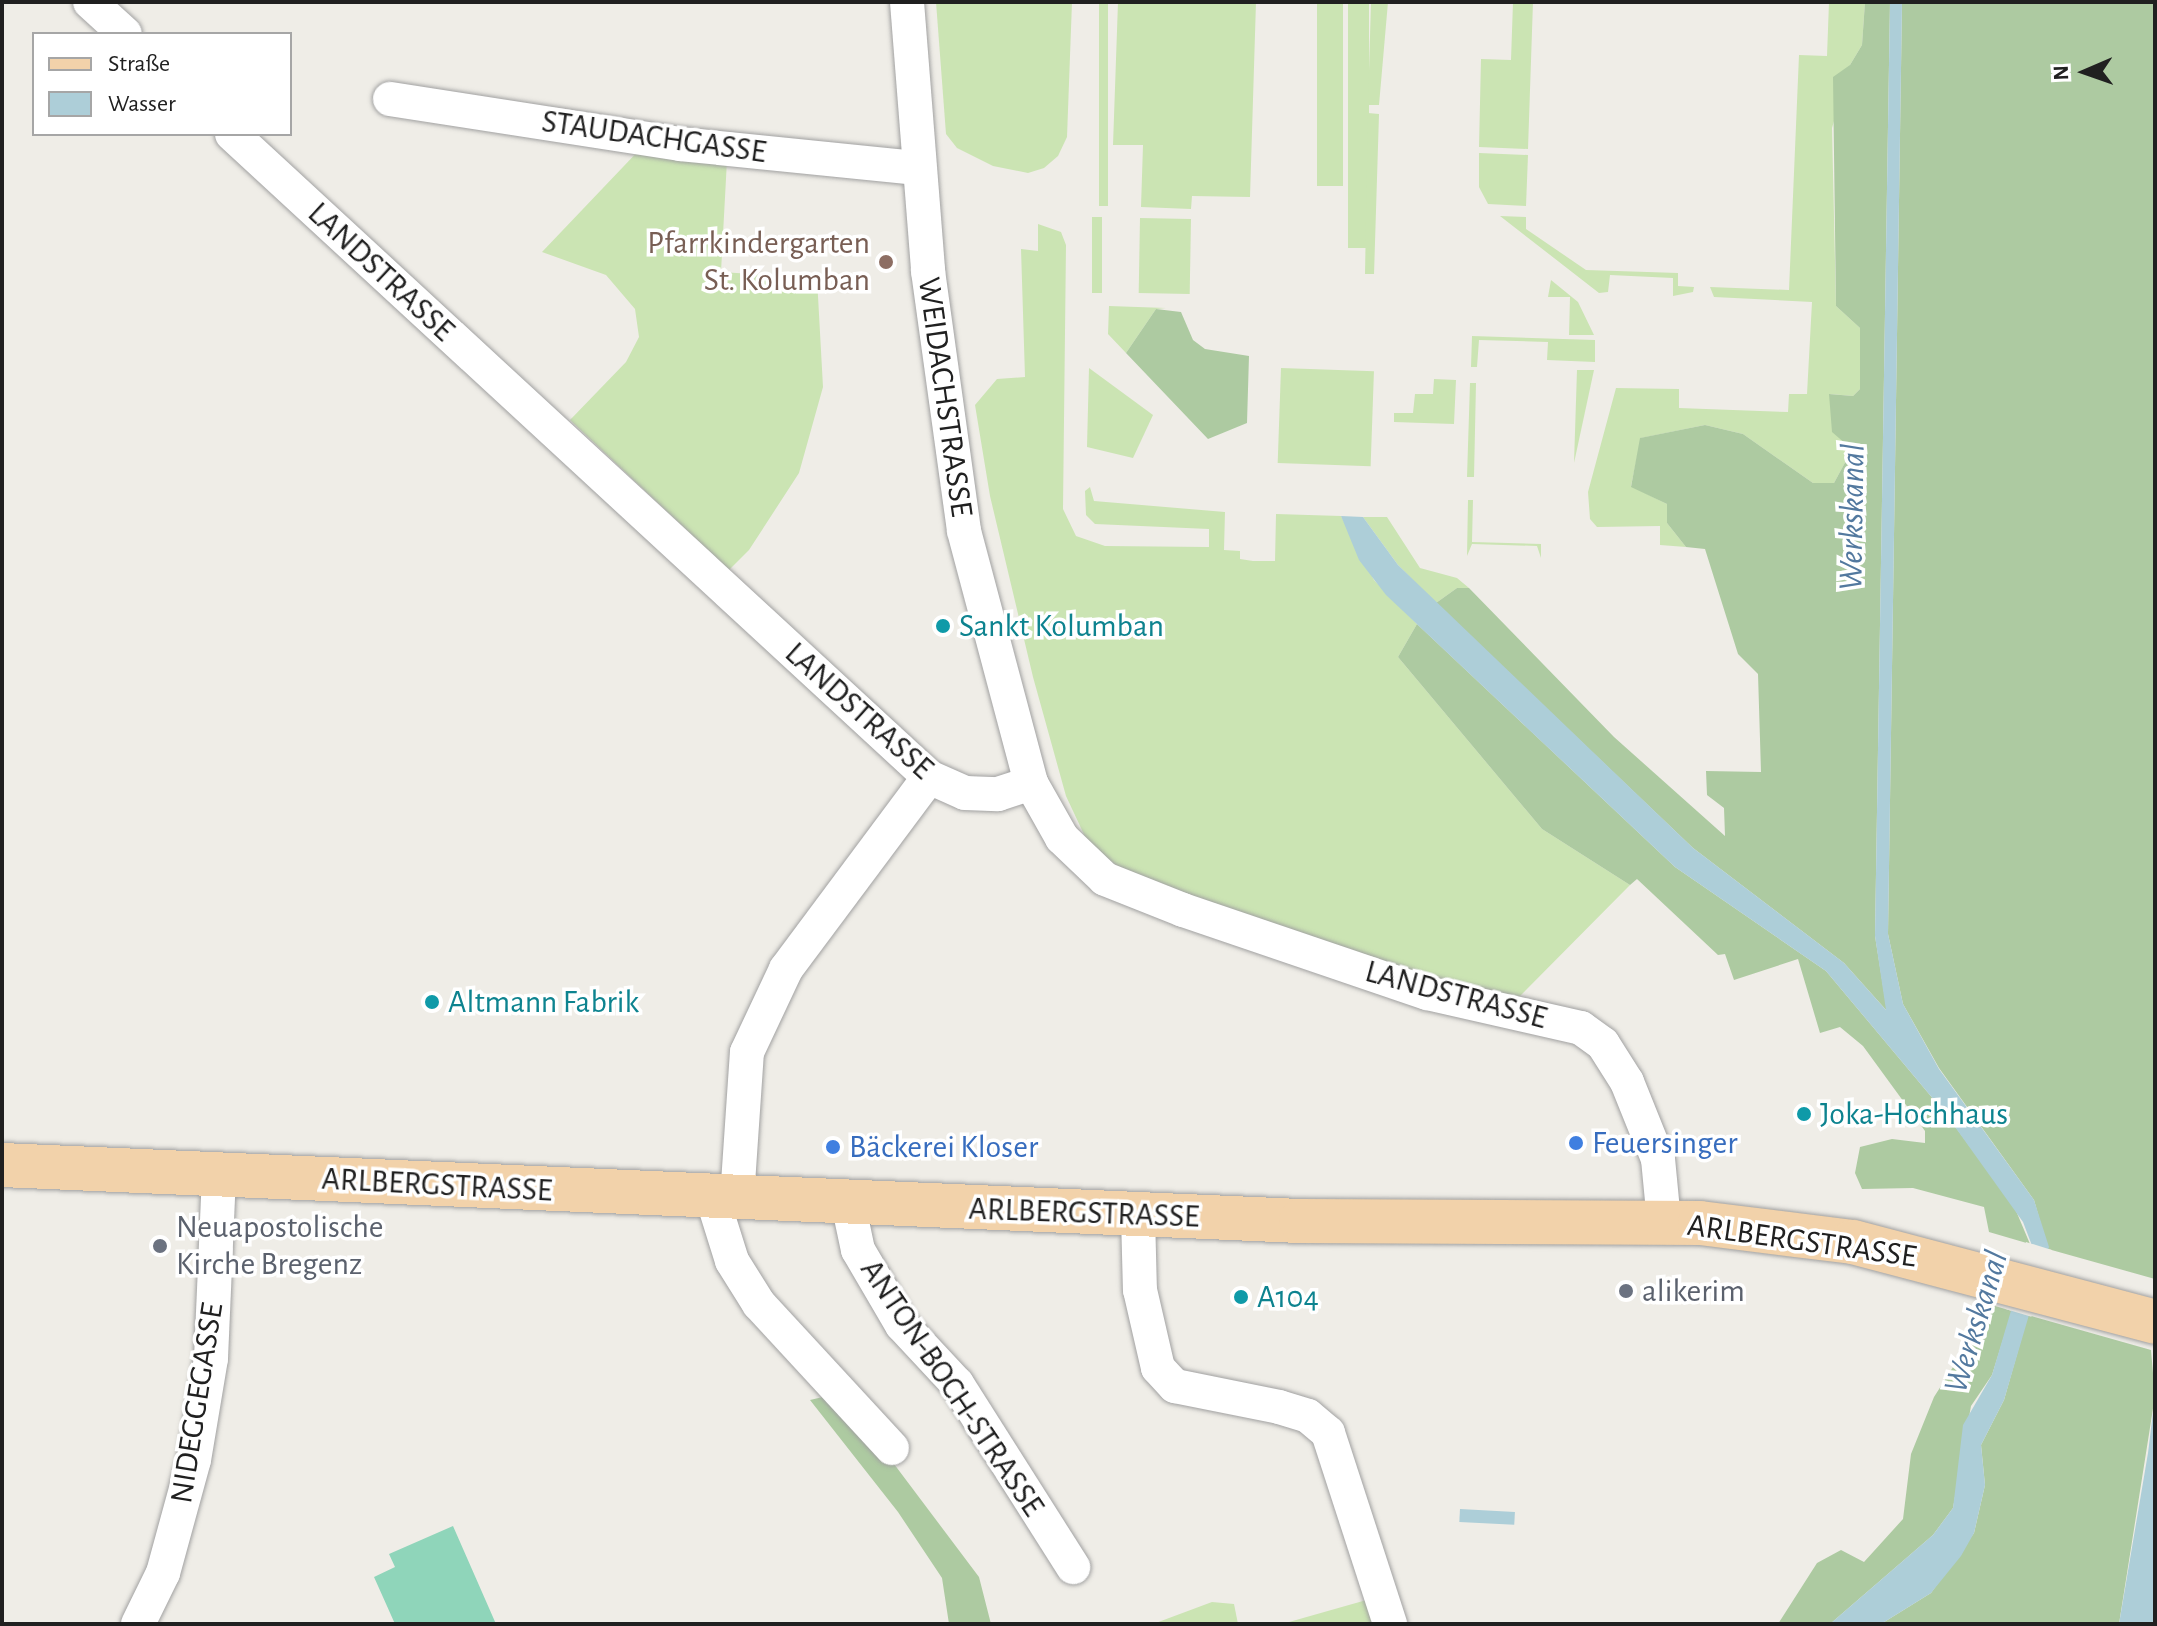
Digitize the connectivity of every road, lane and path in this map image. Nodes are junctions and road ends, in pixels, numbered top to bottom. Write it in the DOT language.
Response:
graph roads {
  1 [pos="90,2"];
  2 [pos="907,2"];
  3 [pos="123,32"];
  4 [pos="390,99"];
  5 [pos="234,136"];
  6 [pos="918,168"];
  7 [pos="929,777"];
  8 [pos="1031,783"];
  9 [pos="2,1165"];
  10 [pos="220,1189"];
  11 [pos="725,1198"];
  12 [pos="848,1203"];
  13 [pos="1138,1216"];
  14 [pos="1664,1221"];
  15 [pos="2155,1322"];
  16 [pos="892,1448"];
  17 [pos="1073,1567"];
  18 [pos="138,1624"];
  19 [pos="1390,1624"];
  1 -- 3 [label="street"];
  2 -- 6 [label="street, WEIDACHSTRASSE"];
  4 -- 6 [label="street, STAUDACHGASSE"];
  5 -- 7 [label="street, LANDSTRASSE"];
  6 -- 8 [label="street, WEIDACHSTRASSE"];
  7 -- 8 [label="street, LANDSTRASSE"];
  7 -- 11 [label="street"];
  8 -- 14 [label="street, LANDSTRASSE"];
  9 -- 10 [label="main road, ARLBERGSTRASSE"];
  10 -- 11 [label="main road, ARLBERGSTRASSE"];
  10 -- 18 [label="street, NIDEGGEGASSE"];
  11 -- 12 [label="main road, ARLBERGSTRASSE"];
  11 -- 16 [label="street"];
  12 -- 13 [label="main road, ARLBERGSTRASSE"];
  12 -- 17 [label="street, ANTON-BOCH-STRASSE"];
  13 -- 14 [label="main road, ARLBERGSTRASSE"];
  13 -- 19 [label="street"];
  14 -- 15 [label="main road, ARLBERGSTRASSE"];
}
